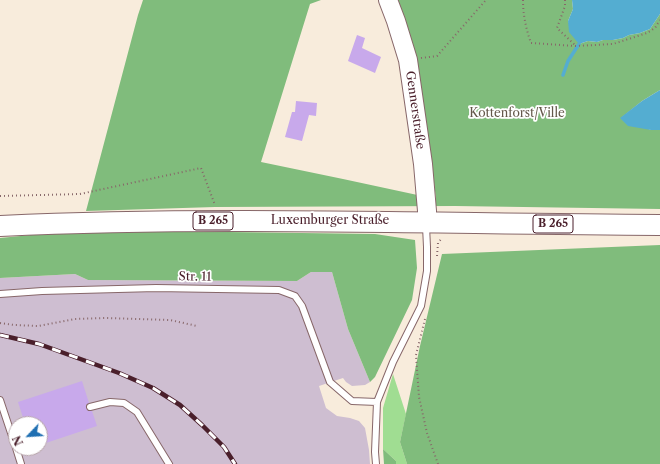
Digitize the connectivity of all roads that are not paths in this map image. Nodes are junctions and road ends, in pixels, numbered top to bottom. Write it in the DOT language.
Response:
graph roads {
  1 [pos="388,0"];
  2 [pos="427,222"];
  3 [pos="660,225"];
  4 [pos="0,226"];
  5 [pos="0,294"];
  6 [pos="0,400"];
  7 [pos="377,402"];
  8 [pos="90,407"];
  9 [pos="8,420"];
  10 [pos="169,464"];
  11 [pos="376,464"];
  1 -- 2 [label="street, Gennerstraße"];
  2 -- 3 [label="main road, Luxemburger Straße / B 265"];
  2 -- 4 [label="main road, Luxemburger Straße / B 265"];
  2 -- 7 [label="lane"];
  5 -- 7 [label="lane, Str. 11"];
  6 -- 9 [label="lane"];
  7 -- 11 [label="lane"];
  8 -- 10 [label="lane"];
}
